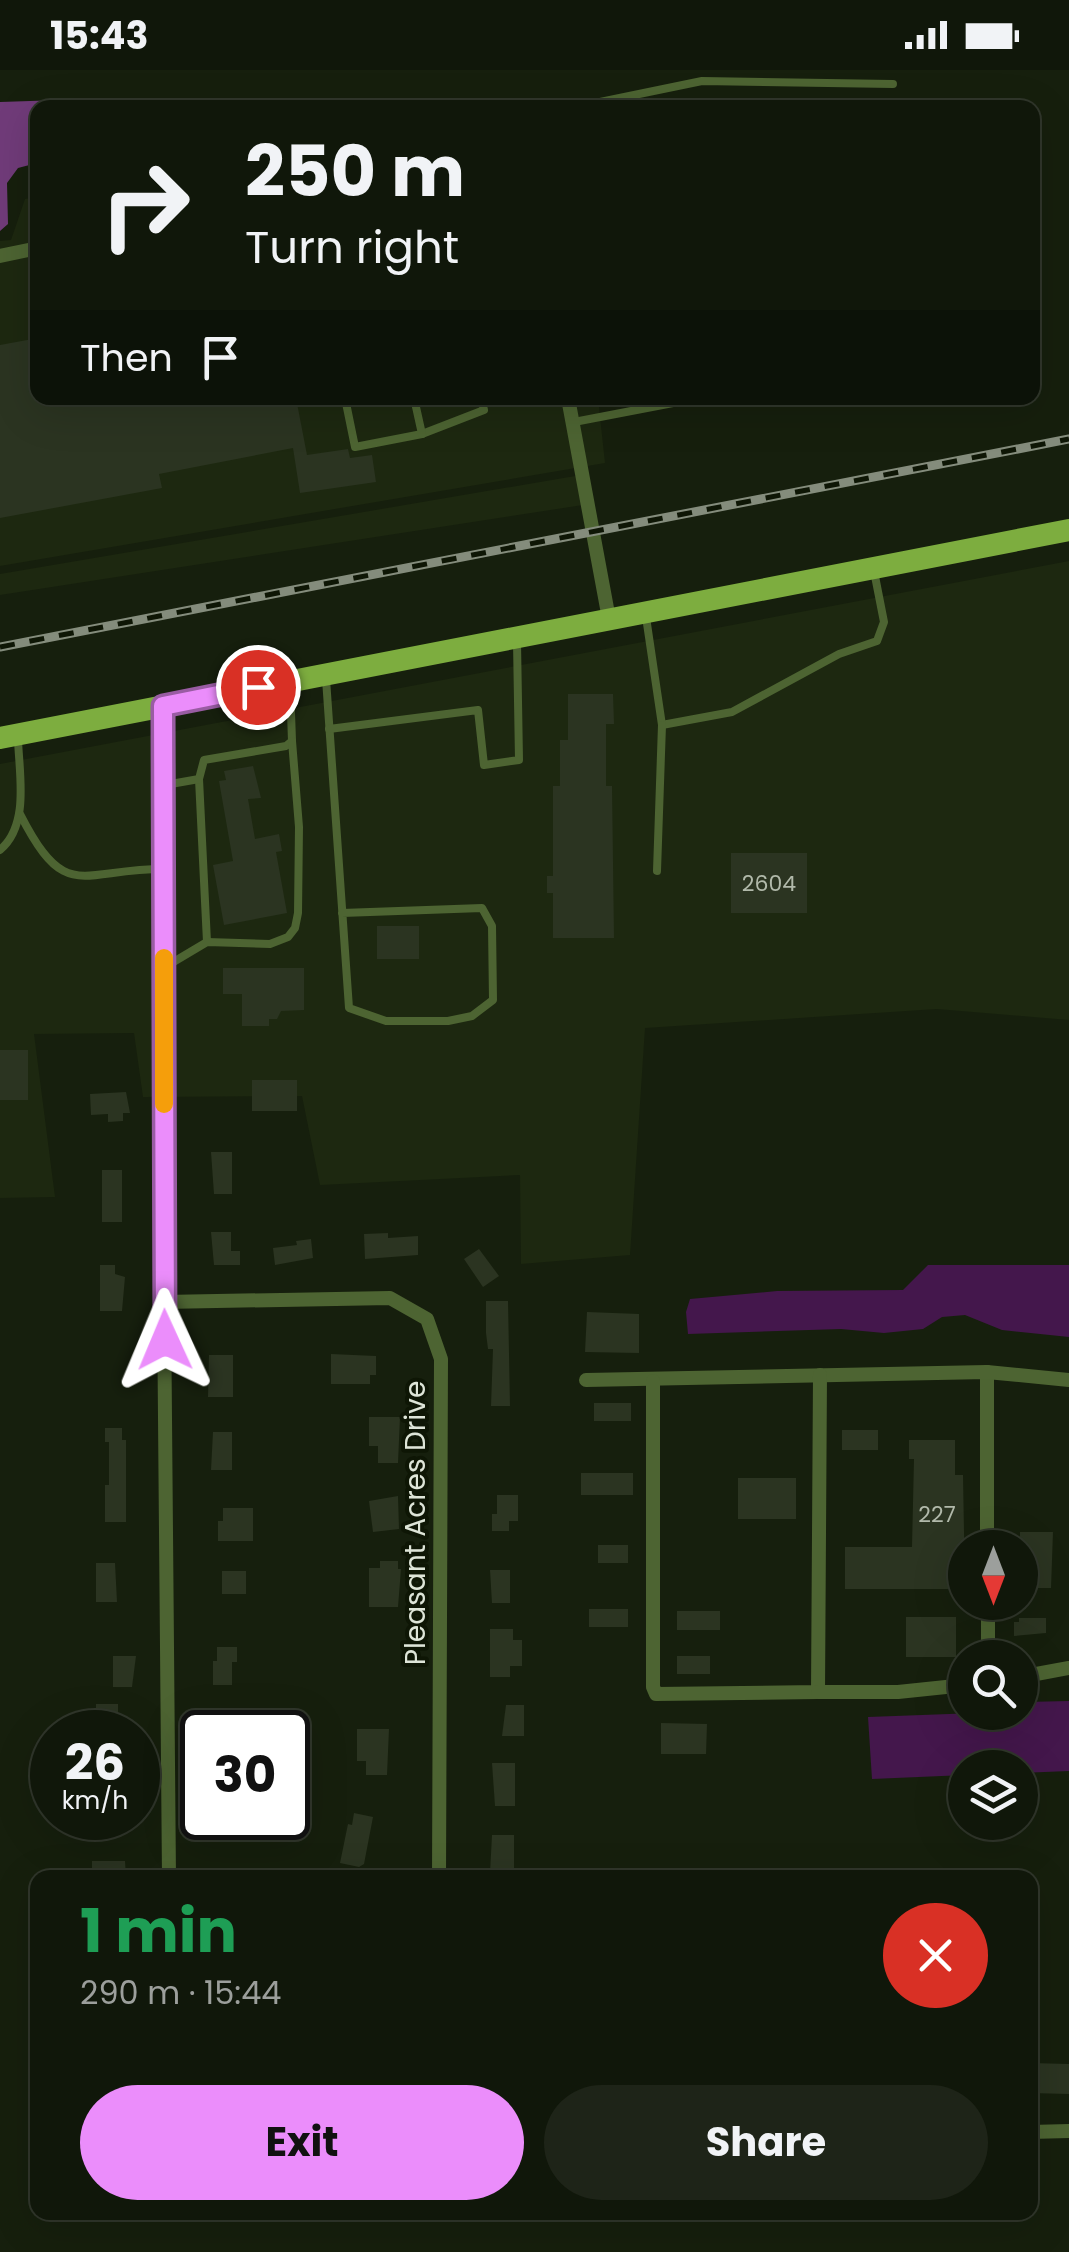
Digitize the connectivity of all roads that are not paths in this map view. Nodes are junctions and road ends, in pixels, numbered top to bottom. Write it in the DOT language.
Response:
graph roads {
  1 [pos="892,84"];
  2 [pos="610,100"];
  3 [pos="30,250"];
  4 [pos="0,256"];
  5 [pos="346,405"];
  6 [pos="416,405"];
  7 [pos="483,405"];
  8 [pos="570,405"];
  9 [pos="663,405"];
  10 [pos="574,422"];
  11 [pos="422,434"];
  12 [pos="1069,530"];
  13 [pos="874,568"];
  14 [pos="646,612"];
  15 [pos="609,619"];
  16 [pos="517,637"];
  17 [pos="325,674"];
  18 [pos="290,681"];
  19 [pos="163,706"];
  20 [pos="662,725"];
  21 [pos="329,729"];
  22 [pos="9,736"];
  23 [pos="292,741"];
  24 [pos="198,779"];
  25 [pos="163,785"];
  26 [pos="20,814"];
  27 [pos="0,850"];
  28 [pos="164,869"];
  29 [pos="657,872"];
  30 [pos="342,913"];
  31 [pos="207,942"];
  32 [pos="164,968"];
  33 [pos="164,1302"];
  34 [pos="987,1372"];
  35 [pos="820,1375"];
  36 [pos="586,1380"];
  37 [pos="1069,1380"];
  38 [pos="653,1381"];
  39 [pos="987,1530"];
  40 [pos="1069,1668"];
  41 [pos="1038,1674"];
  42 [pos="948,1687"];
  43 [pos="818,1692"];
  44 [pos="170,1870"];
  45 [pos="439,1870"];
  46 [pos="1069,2131"];
  47 [pos="1038,2132"];
  1 -- 2 [label="lane"];
  3 -- 4 [label="street"];
  5 -- 11 [label="lane"];
  6 -- 11 [label="lane"];
  7 -- 11 [label="lane"];
  8 -- 10 [label="street"];
  9 -- 10 [label="lane"];
  10 -- 15 [label="street"];
  12 -- 13 [label="main road"];
  13 -- 14 [label="main road"];
  13 -- 20 [label="lane"];
  14 -- 15 [label="main road"];
  14 -- 20 [label="lane"];
  15 -- 16 [label="main road"];
  16 -- 17 [label="main road"];
  16 -- 21 [label="lane"];
  17 -- 18 [label="main road"];
  17 -- 21 [label="lane"];
  18 -- 19 [label="main road"];
  18 -- 23 [label="lane"];
  19 -- 22 [label="main road"];
  19 -- 25 [label="street"];
  20 -- 29 [label="lane"];
  21 -- 30 [label="lane"];
  22 -- 26 [label="lane"];
  23 -- 24 [label="lane"];
  23 -- 31 [label="lane"];
  24 -- 25 [label="lane"];
  24 -- 31 [label="lane"];
  25 -- 28 [label="street"];
  26 -- 27 [label="lane"];
  26 -- 28 [label="lane"];
  28 -- 32 [label="street"];
  30 -- 30 [label="lane"];
  31 -- 32 [label="lane"];
  32 -- 33 [label="street"];
  33 -- 44 [label="street"];
  33 -- 45 [label="street, Pleasant Acres Drive"];
  34 -- 35 [label="street"];
  34 -- 37 [label="street"];
  34 -- 39 [label="street"];
  35 -- 38 [label="street"];
  35 -- 43 [label="street"];
  36 -- 38 [label="street"];
  38 -- 43 [label="street"];
  40 -- 41 [label="street"];
  42 -- 43 [label="street"];
  46 -- 47 [label="street"];
}
